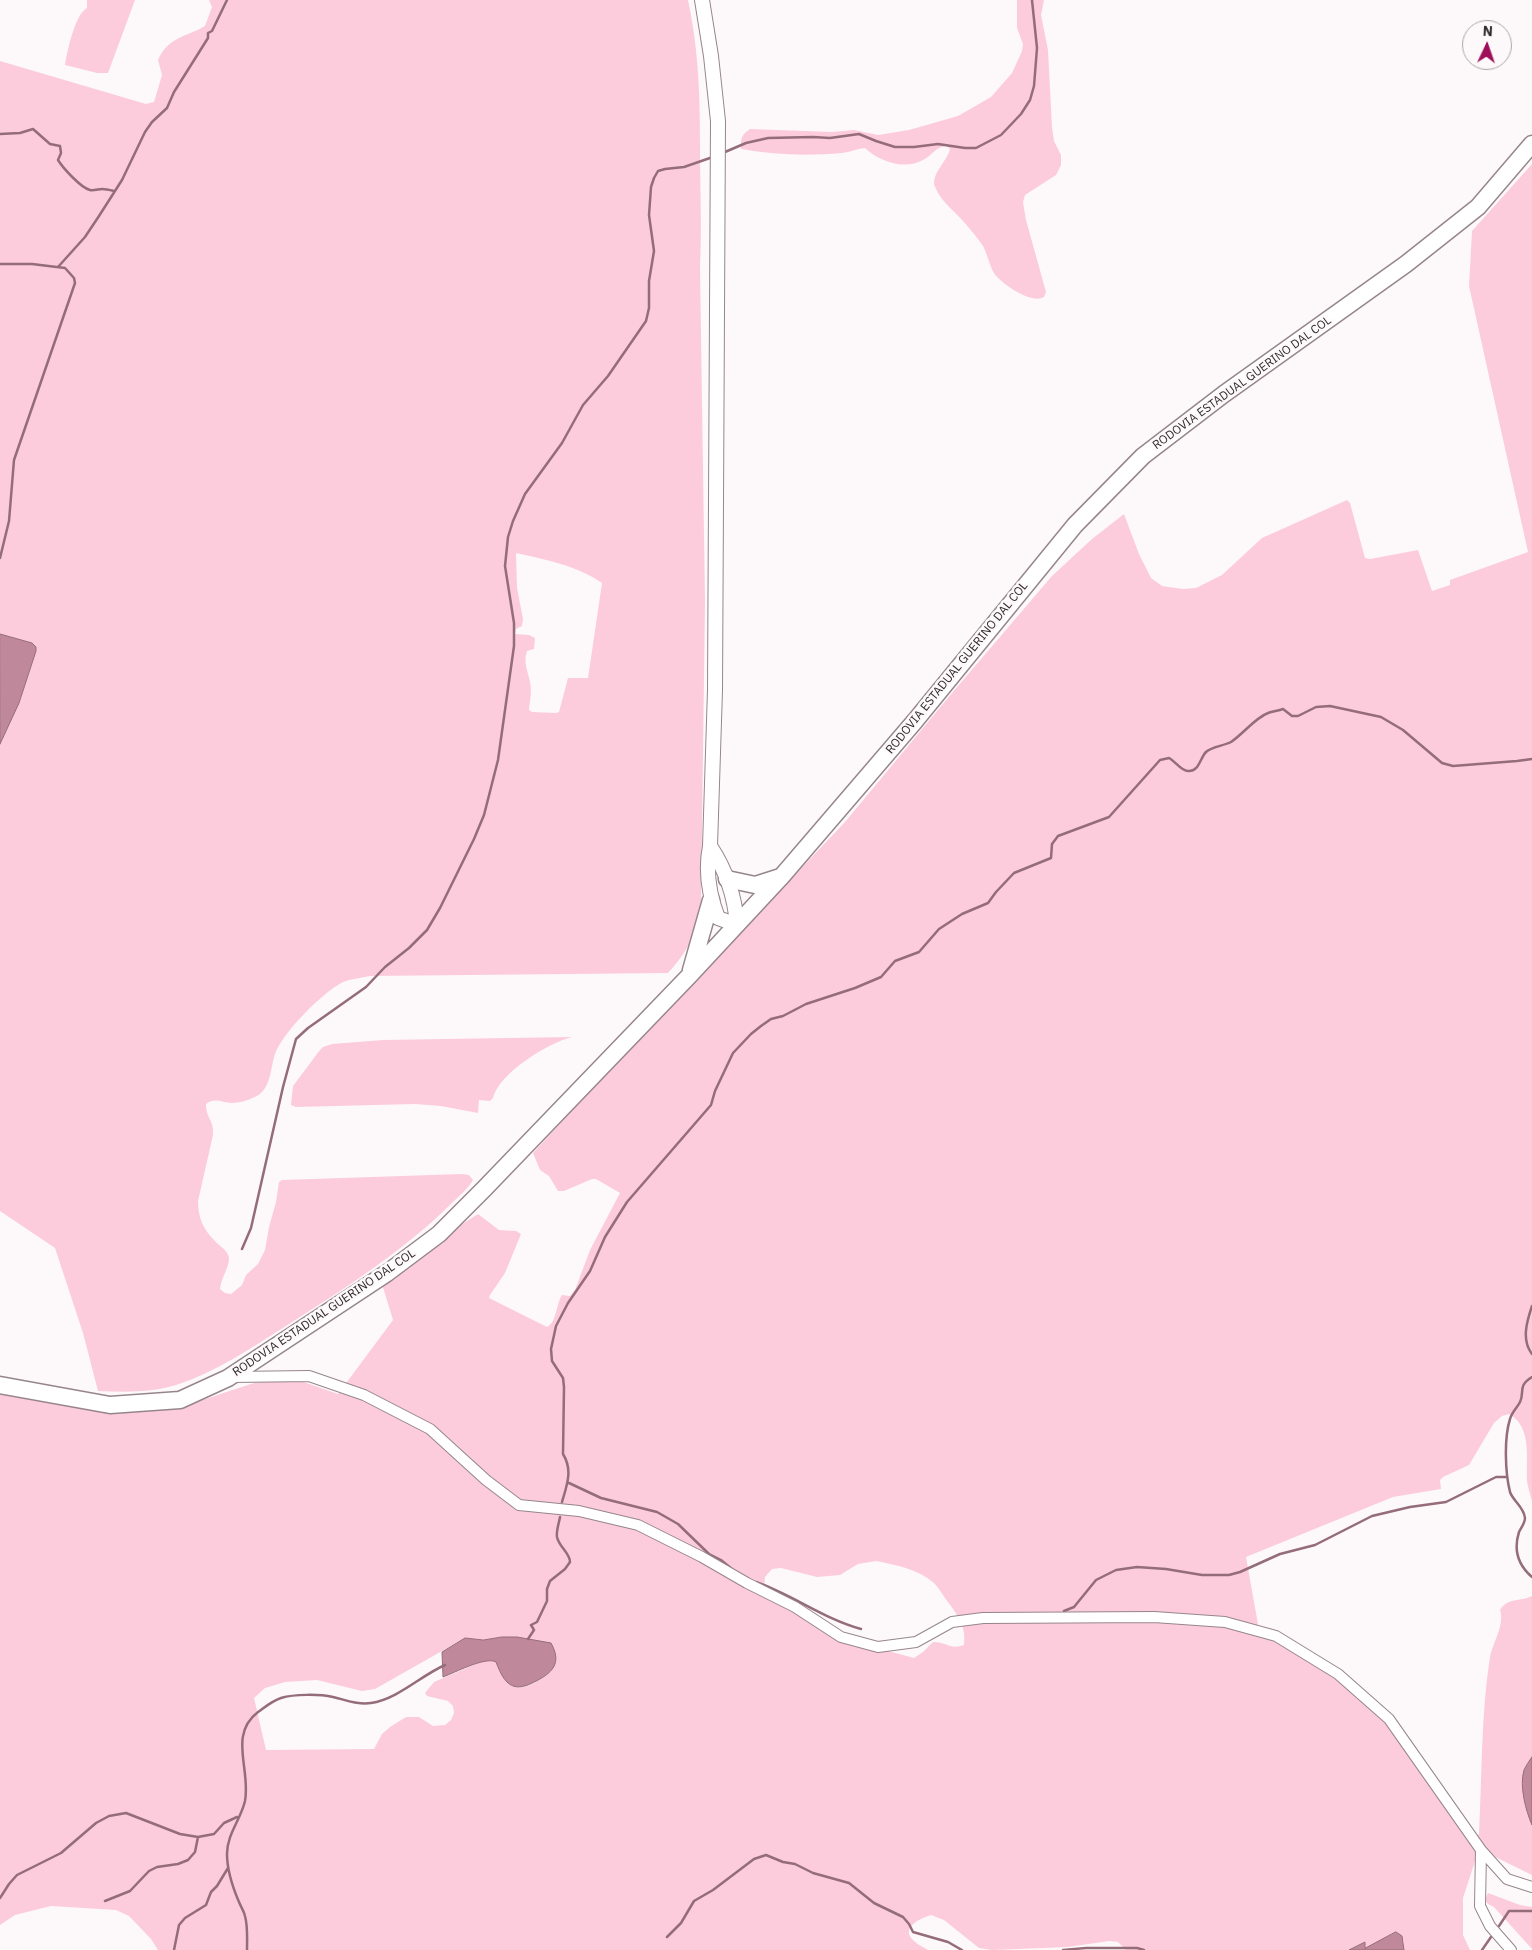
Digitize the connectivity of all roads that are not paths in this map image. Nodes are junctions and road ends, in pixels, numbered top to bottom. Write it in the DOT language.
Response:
graph roads {
  1 [pos="702,0"];
  2 [pos="1532,144"];
  3 [pos="710,846"];
  4 [pos="782,876"];
  5 [pos="727,878"];
  6 [pos="711,900"];
  7 [pos="737,925"];
  8 [pos="690,975"];
  9 [pos="228,1378"];
  10 [pos="0,1385"];
  11 [pos="1480,1850"];
  12 [pos="1532,1887"];
  13 [pos="1511,1950"];
  1 -- 3 [label="street"];
  2 -- 4 [label="main road, RODOVIA ESTADUAL GUERINO DAL COL"];
  3 -- 5 [label="street"];
  3 -- 6 [label="street"];
  4 -- 5 [label="main road"];
  4 -- 7 [label="main road, RODOVIA ESTADUAL GUERINO DAL COL"];
  5 -- 7 [label="street"];
  6 -- 7 [label="street"];
  6 -- 8 [label="main road"];
  7 -- 8 [label="main road, RODOVIA ESTADUAL GUERINO DAL COL"];
  8 -- 9 [label="main road, RODOVIA ESTADUAL GUERINO DAL COL"];
  9 -- 10 [label="main road, RODOVIA ESTADUAL GUERINO DAL COL"];
  9 -- 11 [label="street"];
  11 -- 12 [label="street"];
  11 -- 13 [label="street"];
}
